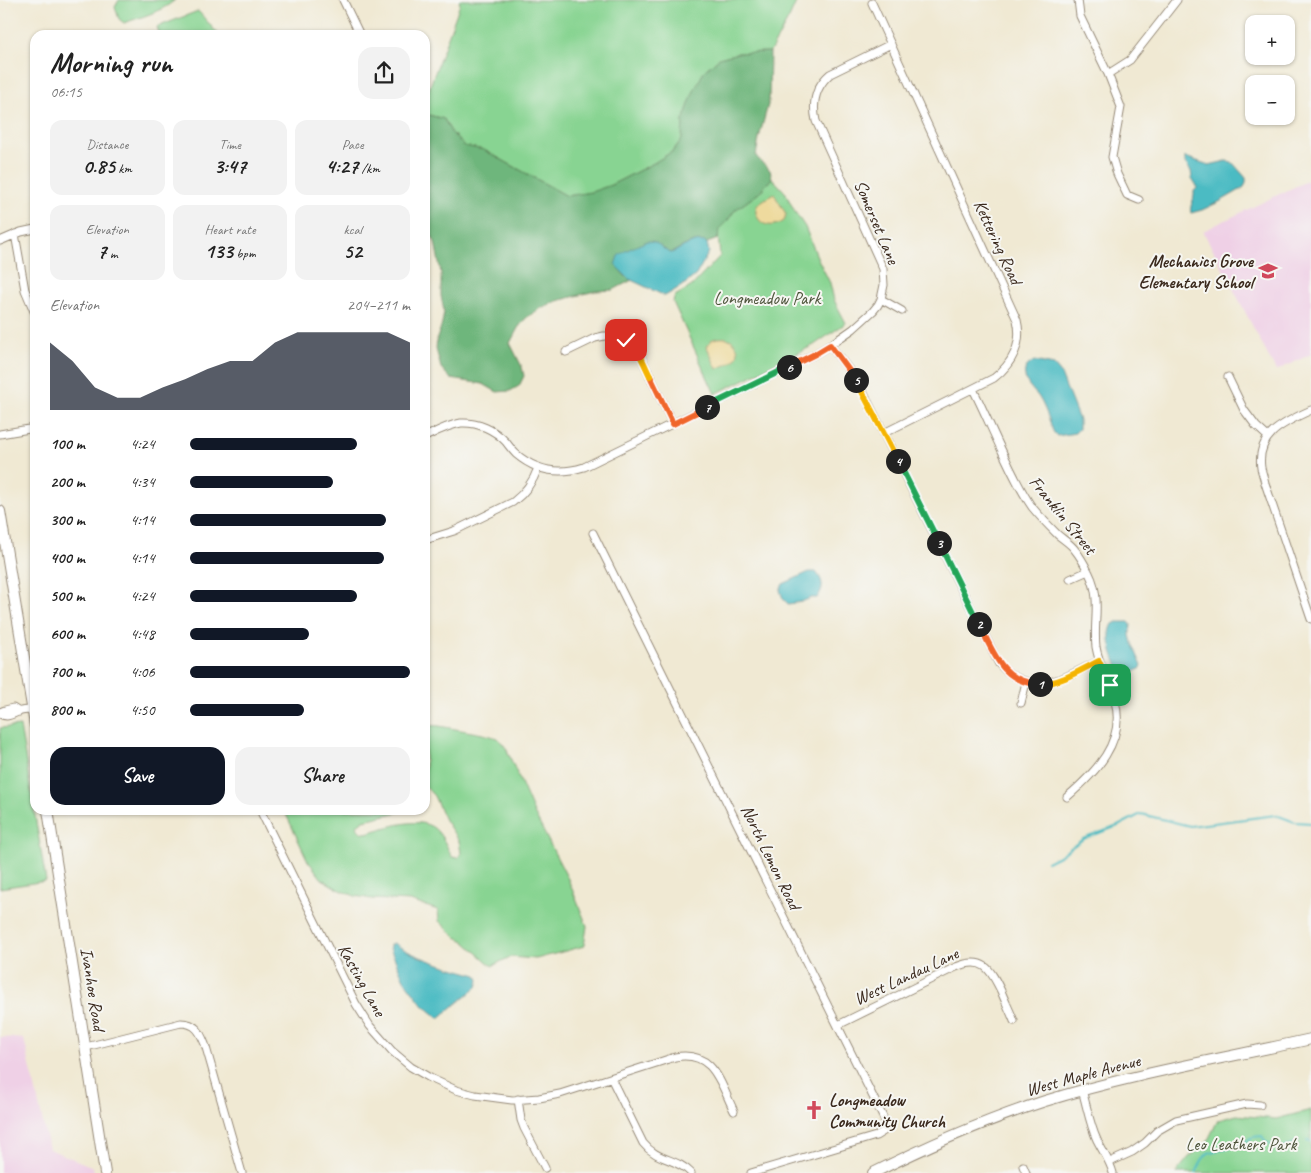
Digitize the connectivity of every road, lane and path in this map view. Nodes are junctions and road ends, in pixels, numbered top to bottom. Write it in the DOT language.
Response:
graph roads {
  1 [pos="344,0"];
  2 [pos="1078,0"];
  3 [pos="1177,0"];
  4 [pos="872,3"];
  5 [pos="358,30"];
  6 [pos="891,44"];
  7 [pos="1108,74"];
  8 [pos="1140,200"];
  9 [pos="30,231"];
  10 [pos="15,234"];
  11 [pos="0,241"];
  12 [pos="881,299"];
  13 [pos="30,303"];
  14 [pos="902,311"];
  15 [pos="830,345"];
  16 [pos="566,352"];
  17 [pos="1228,377"];
  18 [pos="973,389"];
  19 [pos="1311,410"];
  20 [pos="673,424"];
  21 [pos="30,429"];
  22 [pos="884,433"];
  23 [pos="0,434"];
  24 [pos="430,434"];
  25 [pos="1268,437"];
  26 [pos="538,468"];
  27 [pos="0,511"];
  28 [pos="593,533"];
  29 [pos="430,538"];
  30 [pos="1088,572"];
  31 [pos="1070,579"];
  32 [pos="1311,619"];
  33 [pos="1099,661"];
  34 [pos="1026,682"];
  35 [pos="30,687"];
  36 [pos="1021,703"];
  37 [pos="30,711"];
  38 [pos="0,713"];
  39 [pos="1067,797"];
  40 [pos="49,815"];
  41 [pos="262,815"];
  42 [pos="1014,1021"];
  43 [pos="838,1025"];
  44 [pos="1311,1040"];
  45 [pos="86,1047"];
  46 [pos="611,1078"];
  47 [pos="1082,1090"];
  48 [pos="518,1100"];
  49 [pos="1260,1105"];
  50 [pos="734,1111"];
  51 [pos="1110,1162"];
  52 [pos="1023,1166"];
  53 [pos="545,1168"];
  54 [pos="105,1173"];
  55 [pos="242,1173"];
  56 [pos="691,1173"];
  57 [pos="751,1173"];
  58 [pos="873,1173"];
  59 [pos="1026,1173"];
  60 [pos="1113,1173"];
  1 -- 5 [label="street"];
  2 -- 7 [label="street"];
  3 -- 7 [label="street"];
  4 -- 6 [label="street, Kettering Road"];
  6 -- 12 [label="street, Somerset Lane"];
  6 -- 18 [label="street, Kettering Road"];
  7 -- 8 [label="street"];
  9 -- 10 [label="street"];
  10 -- 11 [label="street"];
  10 -- 13 [label="street"];
  12 -- 14 [label="street"];
  12 -- 15 [label="street"];
  15 -- 20 [label="street"];
  15 -- 22 [label="street"];
  16 -- 20 [label="street"];
  17 -- 25 [label="street"];
  18 -- 22 [label="street, Kettering Road"];
  18 -- 30 [label="street, Franklin Street"];
  19 -- 25 [label="street"];
  20 -- 26 [label="street"];
  21 -- 23 [label="street"];
  22 -- 34 [label="street"];
  24 -- 26 [label="street"];
  25 -- 32 [label="street"];
  26 -- 29 [label="street"];
  27 -- 35 [label="main road"];
  28 -- 43 [label="street, North Lemon Road"];
  30 -- 31 [label="street"];
  30 -- 33 [label="street, Franklin Street"];
  33 -- 34 [label="street"];
  33 -- 39 [label="street, Franklin Street"];
  34 -- 36 [label="street"];
  37 -- 38 [label="street"];
  40 -- 45 [label="main road, Ivanhoe Road"];
  41 -- 48 [label="street, Kasting Lane"];
  42 -- 43 [label="street, West Landau Lane"];
  43 -- 57 [label="street, North Lemon Road"];
  44 -- 47 [label="main road, West Maple Avenue"];
  45 -- 54 [label="main road, Ivanhoe Road"];
  45 -- 55 [label="street"];
  46 -- 48 [label="street, Kasting Lane"];
  46 -- 50 [label="street, Kasting Lane"];
  46 -- 56 [label="street"];
  47 -- 51 [label="street"];
  47 -- 58 [label="main road, West Maple Avenue"];
  48 -- 53 [label="street"];
  49 -- 51 [label="street"];
  51 -- 60 [label="street"];
  52 -- 59 [label="street"];
}
